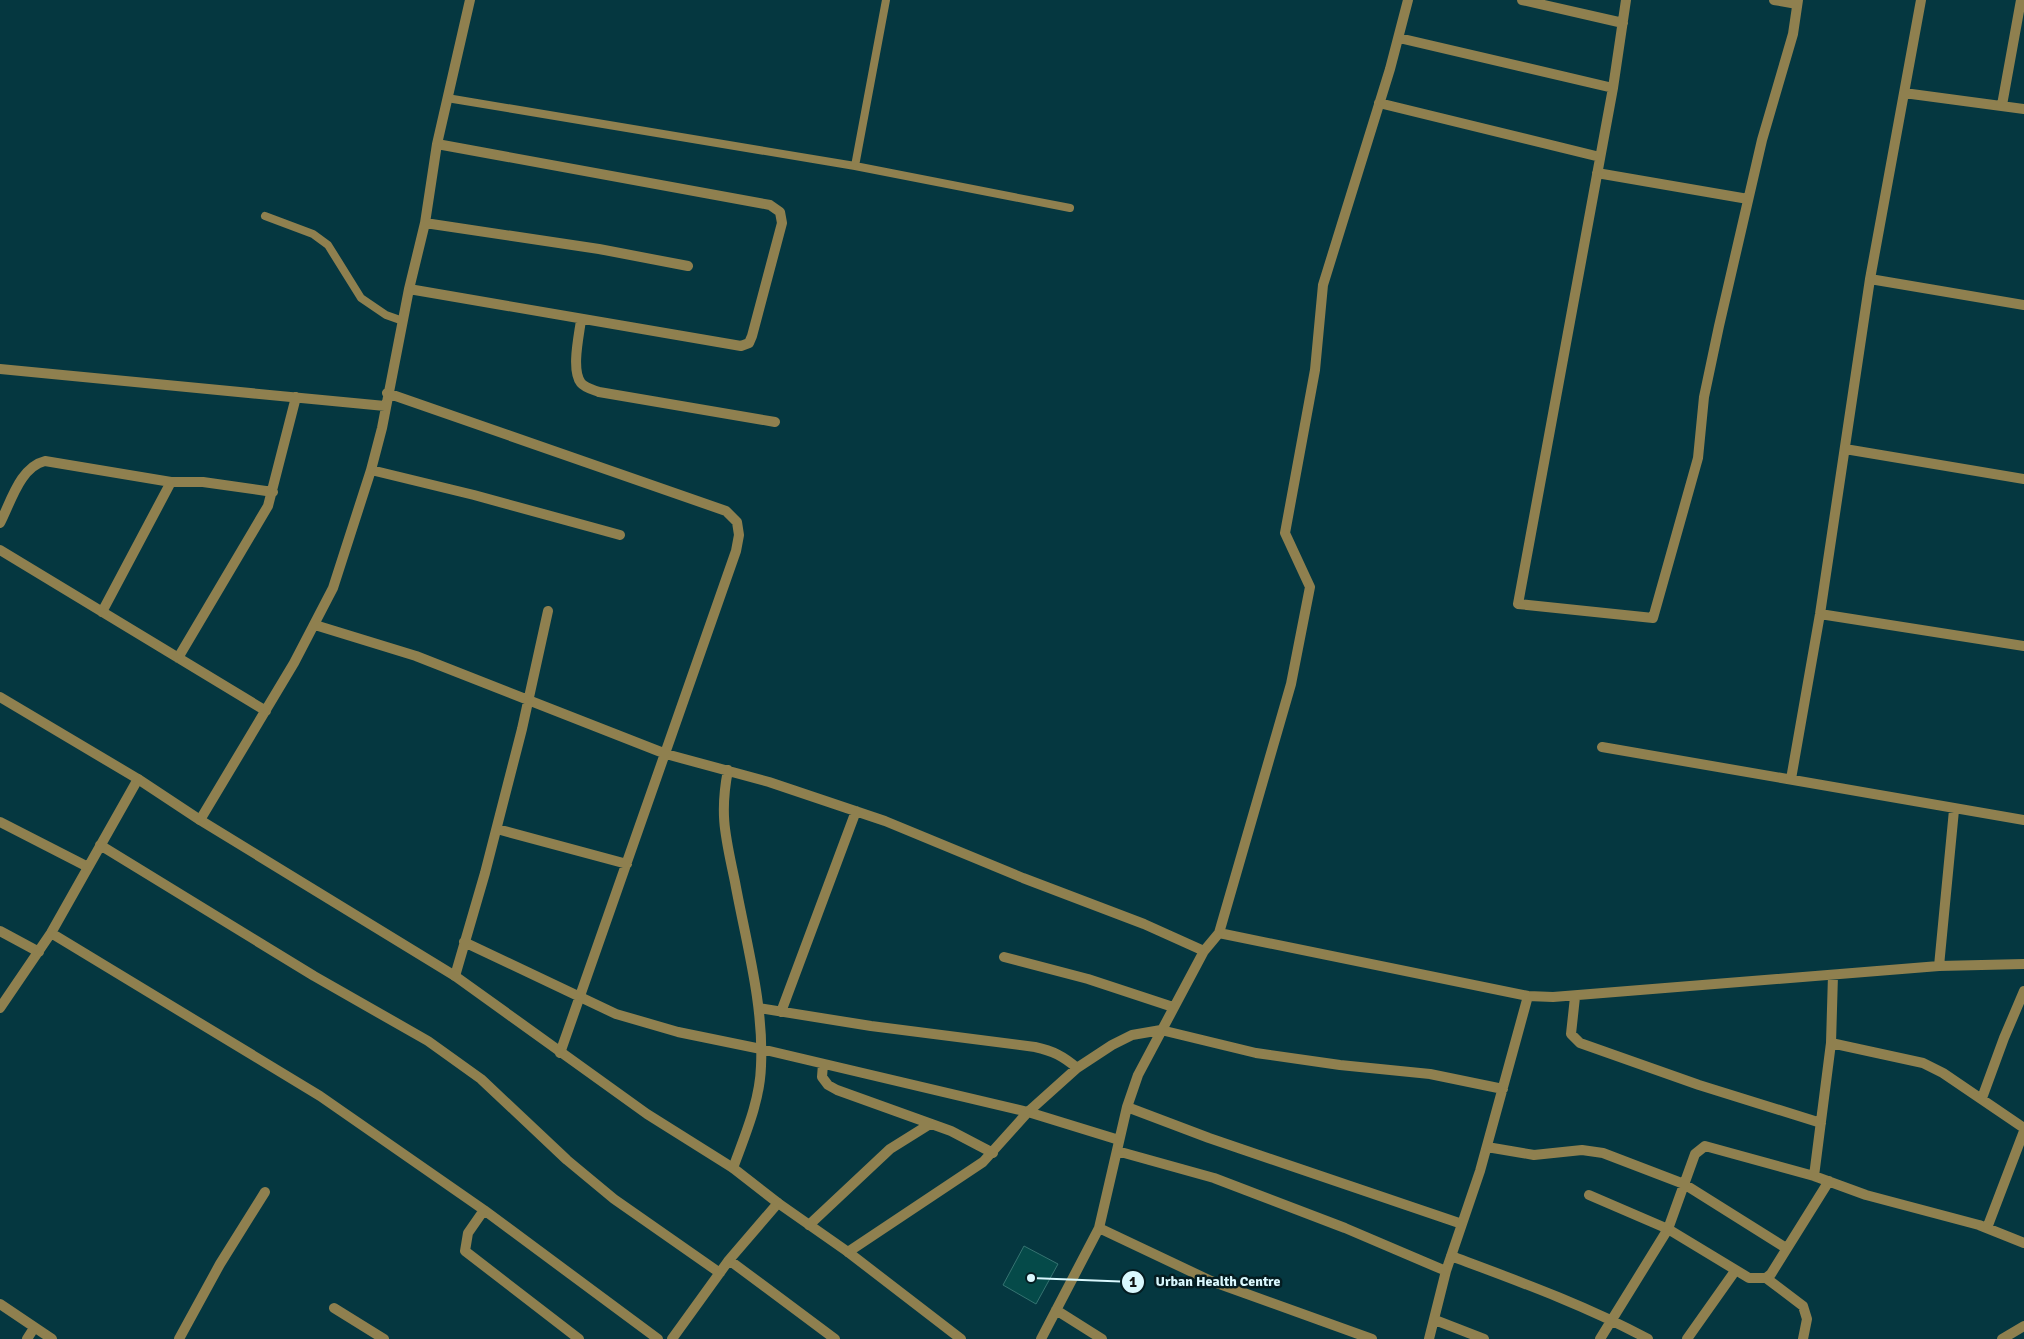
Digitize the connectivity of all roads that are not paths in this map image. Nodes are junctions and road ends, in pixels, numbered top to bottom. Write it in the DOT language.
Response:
graph roads {
  1 [pos="470,0"];
  2 [pos="886,0"];
  3 [pos="1408,0"];
  4 [pos="1522,0"];
  5 [pos="1626,0"];
  6 [pos="1774,0"];
  7 [pos="1921,0"];
  8 [pos="2022,0"];
  9 [pos="1798,2"];
  10 [pos="1623,22"];
  11 [pos="1398,38"];
  12 [pos="1613,88"];
  13 [pos="1904,93"];
  14 [pos="447,98"];
  15 [pos="1379,103"];
  16 [pos="2002,105"];
  17 [pos="2024,109"];
  18 [pos="437,144"];
  19 [pos="1600,157"];
  20 [pos="854,166"];
  21 [pos="1598,173"];
  22 [pos="1748,199"];
  23 [pos="1070,208"];
  24 [pos="265,216"];
  25 [pos="425,223"];
  26 [pos="688,266"];
  27 [pos="1870,279"];
  28 [pos="409,289"];
  29 [pos="2024,305"];
  30 [pos="582,320"];
  31 [pos="403,321"];
  32 [pos="0,369"];
  33 [pos="387,393"];
  34 [pos="296,398"];
  35 [pos="385,406"];
  36 [pos="775,422"];
  37 [pos="1845,449"];
  38 [pos="371,470"];
  39 [pos="2024,479"];
  40 [pos="171,482"];
  41 [pos="274,492"];
  42 [pos="0,523"];
  43 [pos="620,535"];
  44 [pos="0,550"];
  45 [pos="548,611"];
  46 [pos="102,612"];
  47 [pos="1820,614"];
  48 [pos="315,625"];
  49 [pos="2024,646"];
  50 [pos="178,658"];
  51 [pos="0,698"];
  52 [pos="529,699"];
  53 [pos="266,711"];
  54 [pos="1602,748"];
  55 [pos="666,754"];
  56 [pos="728,770"];
  57 [pos="138,779"];
  58 [pos="1791,779"];
  59 [pos="1954,810"];
  60 [pos="856,811"];
  61 [pos="200,820"];
  62 [pos="2024,820"];
  63 [pos="0,822"];
  64 [pos="497,829"];
  65 [pos="100,845"];
  66 [pos="627,864"];
  67 [pos="88,867"];
  68 [pos="0,931"];
  69 [pos="51,933"];
  70 [pos="1219,933"];
  71 [pos="464,942"];
  72 [pos="1204,951"];
  73 [pos="39,952"];
  74 [pos="1004,957"];
  75 [pos="2024,964"];
  76 [pos="1939,966"];
  77 [pos="1833,975"];
  78 [pos="455,976"];
  79 [pos="2024,992"];
  80 [pos="580,995"];
  81 [pos="1528,996"];
  82 [pos="1575,997"];
  83 [pos="1173,1007"];
  84 [pos="0,1008"];
  85 [pos="759,1008"];
  86 [pos="781,1012"];
  87 [pos="1161,1030"];
  88 [pos="1831,1043"];
  89 [pos="762,1049"];
  90 [pos="560,1053"];
  91 [pos="823,1064"];
  92 [pos="1077,1068"];
  93 [pos="1503,1089"];
  94 [pos="1982,1098"];
  95 [pos="1127,1107"];
  96 [pos="1028,1112"];
  97 [pos="1821,1123"];
  98 [pos="930,1124"];
  99 [pos="2024,1129"];
  100 [pos="1119,1140"];
  101 [pos="1487,1148"];
  102 [pos="1117,1150"];
  103 [pos="993,1153"];
  104 [pos="734,1168"];
  105 [pos="1814,1176"];
  106 [pos="1829,1182"];
  107 [pos="1684,1184"];
  108 [pos="265,1192"];
  109 [pos="1589,1195"];
  110 [pos="778,1203"];
  111 [pos="484,1210"];
  112 [pos="1462,1224"];
  113 [pos="809,1225"];
  114 [pos="1099,1228"];
  115 [pos="1987,1228"];
  116 [pos="1668,1229"];
  117 [pos="2024,1243"];
  118 [pos="1786,1248"];
  119 [pos="848,1252"];
  120 [pos="1451,1256"];
  121 [pos="729,1260"];
  122 [pos="1446,1271"];
  123 [pos="1735,1271"];
  124 [pos="720,1273"];
  125 [pos="1766,1278"];
  126 [pos="0,1304"];
  127 [pos="334,1308"];
  128 [pos="1056,1310"];
  129 [pos="1435,1320"];
  130 [pos="1612,1320"];
  131 [pos="2024,1326"];
  132 [pos="34,1328"];
  133 [pos="27,1339"];
  134 [pos="52,1339"];
  135 [pos="179,1339"];
  136 [pos="384,1339"];
  137 [pos="579,1339"];
  138 [pos="658,1339"];
  139 [pos="672,1339"];
  140 [pos="835,1339"];
  141 [pos="961,1339"];
  142 [pos="1041,1339"];
  143 [pos="1102,1339"];
  144 [pos="1372,1339"];
  145 [pos="1430,1339"];
  146 [pos="1484,1339"];
  147 [pos="1600,1339"];
  148 [pos="1648,1339"];
  149 [pos="1687,1339"];
  150 [pos="1802,1339"];
  151 [pos="2002,1339"];
  1 -- 14 [label="street"];
  2 -- 20 [label="lane"];
  3 -- 11 [label="street"];
  4 -- 10 [label="street"];
  5 -- 10 [label="street"];
  6 -- 9 [label="street"];
  7 -- 13 [label="street"];
  8 -- 16 [label="street"];
  9 -- 22 [label="street"];
  10 -- 12 [label="street"];
  11 -- 12 [label="street"];
  11 -- 15 [label="street"];
  12 -- 19 [label="street"];
  13 -- 16 [label="street"];
  13 -- 27 [label="street"];
  14 -- 18 [label="street"];
  14 -- 20 [label="lane"];
  15 -- 19 [label="street"];
  15 -- 70 [label="street"];
  16 -- 17 [label="street"];
  18 -- 25 [label="street"];
  18 -- 30 [label="street"];
  19 -- 21 [label="street"];
  20 -- 23 [label="lane"];
  21 -- 22 [label="street"];
  21 -- 22 [label="street"];
  24 -- 31 [label="lane"];
  25 -- 26 [label="street"];
  25 -- 28 [label="street"];
  27 -- 29 [label="street"];
  27 -- 37 [label="street"];
  28 -- 30 [label="street"];
  28 -- 31 [label="street"];
  30 -- 36 [label="street"];
  31 -- 33 [label="street"];
  32 -- 34 [label="street"];
  33 -- 35 [label="street"];
  33 -- 55 [label="street"];
  34 -- 35 [label="street"];
  34 -- 41 [label="street"];
  35 -- 38 [label="street"];
  37 -- 39 [label="street"];
  37 -- 47 [label="street"];
  38 -- 43 [label="street"];
  38 -- 48 [label="street"];
  40 -- 41 [label="street"];
  40 -- 42 [label="street"];
  40 -- 46 [label="street"];
  41 -- 50 [label="street"];
  44 -- 46 [label="street"];
  45 -- 52 [label="street"];
  46 -- 50 [label="street"];
  47 -- 49 [label="street"];
  47 -- 58 [label="street"];
  48 -- 52 [label="street"];
  48 -- 53 [label="street"];
  50 -- 53 [label="street"];
  51 -- 57 [label="street"];
  52 -- 55 [label="street"];
  52 -- 64 [label="street"];
  53 -- 61 [label="street"];
  54 -- 58 [label="street"];
  55 -- 56 [label="street"];
  55 -- 66 [label="street"];
  56 -- 60 [label="street"];
  56 -- 85 [label="street"];
  57 -- 61 [label="street"];
  57 -- 65 [label="street"];
  58 -- 59 [label="street"];
  59 -- 62 [label="street"];
  59 -- 76 [label="street"];
  60 -- 72 [label="street"];
  60 -- 86 [label="street"];
  61 -- 78 [label="street"];
  63 -- 67 [label="street"];
  64 -- 66 [label="street"];
  64 -- 71 [label="street"];
  65 -- 67 [label="street"];
  65 -- 124 [label="street"];
  66 -- 80 [label="street"];
  67 -- 69 [label="street"];
  68 -- 73 [label="street"];
  69 -- 73 [label="street"];
  69 -- 111 [label="street"];
  70 -- 72 [label="street"];
  70 -- 81 [label="street"];
  71 -- 78 [label="street"];
  71 -- 80 [label="street"];
  72 -- 83 [label="street"];
  73 -- 84 [label="street"];
  74 -- 83 [label="street"];
  75 -- 76 [label="street"];
  76 -- 77 [label="street"];
  77 -- 82 [label="street"];
  77 -- 88 [label="street"];
  78 -- 90 [label="street"];
  79 -- 94 [label="street"];
  80 -- 89 [label="street"];
  80 -- 90 [label="street"];
  81 -- 82 [label="street"];
  81 -- 93 [label="street"];
  82 -- 97 [label="street"];
  83 -- 87 [label="street"];
  85 -- 86 [label="street"];
  85 -- 89 [label="street"];
  86 -- 92 [label="street"];
  87 -- 92 [label="street"];
  87 -- 93 [label="street"];
  87 -- 95 [label="street"];
  88 -- 94 [label="street"];
  88 -- 97 [label="street"];
  89 -- 91 [label="street"];
  89 -- 104 [label="street"];
  90 -- 104 [label="street"];
  91 -- 96 [label="street"];
  91 -- 98 [label="street"];
  92 -- 96 [label="street"];
  93 -- 101 [label="street"];
  94 -- 99 [label="street"];
  95 -- 100 [label="street"];
  95 -- 112 [label="street"];
  96 -- 100 [label="street"];
  96 -- 103 [label="street"];
  97 -- 105 [label="street"];
  98 -- 103 [label="street"];
  98 -- 113 [label="street"];
  99 -- 115 [label="street"];
  100 -- 102 [label="street"];
  101 -- 107 [label="street"];
  101 -- 112 [label="street"];
  102 -- 114 [label="street"];
  102 -- 122 [label="street"];
  103 -- 119 [label="street"];
  104 -- 110 [label="street"];
  105 -- 106 [label="street"];
  105 -- 107 [label="street"];
  106 -- 115 [label="street"];
  106 -- 118 [label="street"];
  107 -- 116 [label="street"];
  107 -- 118 [label="street"];
  108 -- 135 [label="street"];
  109 -- 116 [label="street"];
  110 -- 113 [label="street"];
  110 -- 121 [label="street"];
  111 -- 137 [label="street"];
  111 -- 138 [label="street"];
  112 -- 120 [label="street"];
  113 -- 119 [label="street"];
  114 -- 128 [label="street"];
  114 -- 144 [label="street"];
  115 -- 117 [label="street"];
  116 -- 123 [label="street"];
  116 -- 130 [label="street"];
  118 -- 125 [label="street"];
  119 -- 141 [label="street"];
  120 -- 122 [label="street"];
  120 -- 130 [label="street"];
  121 -- 124 [label="street"];
  121 -- 140 [label="street"];
  122 -- 129 [label="street"];
  123 -- 125 [label="street"];
  123 -- 149 [label="street"];
  124 -- 139 [label="street"];
  125 -- 150 [label="street"];
  126 -- 132 [label="street"];
  127 -- 136 [label="street"];
  128 -- 142 [label="street"];
  128 -- 143 [label="street"];
  129 -- 145 [label="street"];
  129 -- 146 [label="street"];
  130 -- 147 [label="street"];
  130 -- 148 [label="street"];
  131 -- 151 [label="street"];
  132 -- 133 [label="street"];
  132 -- 134 [label="street"];
}
